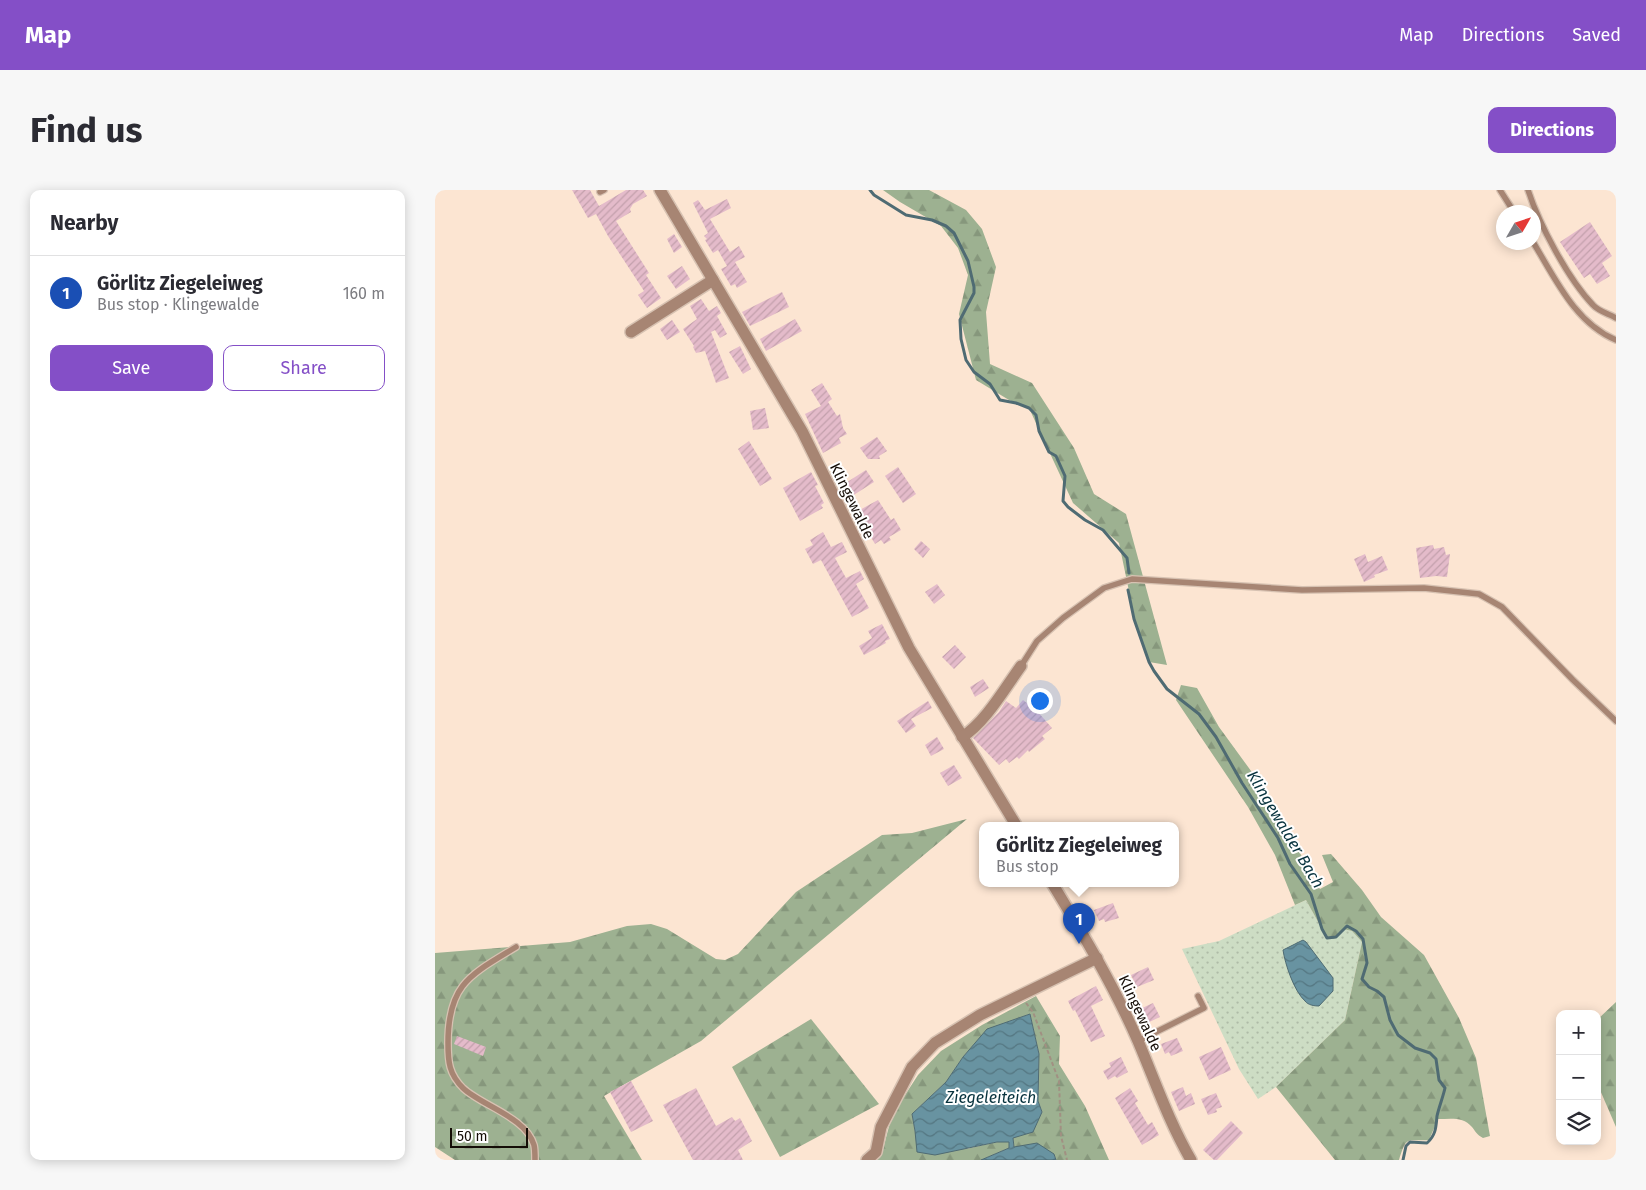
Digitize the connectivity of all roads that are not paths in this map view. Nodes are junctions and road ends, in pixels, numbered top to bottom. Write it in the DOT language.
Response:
graph roads {
  1 [pos="660,190"];
  2 [pos="1500,190"];
  3 [pos="1528,190"];
  4 [pos="1510,205"];
  5 [pos="1538,250"];
  6 [pos="713,280"];
  7 [pos="1616,318"];
  8 [pos="631,332"];
  9 [pos="1616,340"];
  10 [pos="1021,666"];
  11 [pos="1616,721"];
  12 [pos="962,737"];
  13 [pos="1014,822"];
  14 [pos="1053,887"];
  15 [pos="516,947"];
  16 [pos="1097,958"];
  17 [pos="1198,996"];
  18 [pos="1138,1041"];
  19 [pos="535,1160"];
  20 [pos="867,1160"];
  21 [pos="1191,1160"];
  1 -- 6 [label="street, Klingewalde"];
  2 -- 4 [label="lane"];
  3 -- 7 [label="lane"];
  5 -- 9 [label="lane"];
  6 -- 8 [label="street"];
  6 -- 12 [label="street, Klingewalde"];
  10 -- 11 [label="lane"];
  10 -- 12 [label="street"];
  12 -- 13 [label="street, Klingewalde"];
  14 -- 16 [label="street, Klingewalde"];
  15 -- 19 [label="lane"];
  16 -- 18 [label="street, Klingewalde"];
  16 -- 20 [label="street"];
  17 -- 18 [label="lane"];
  18 -- 21 [label="street, Klingewalde"];
}
